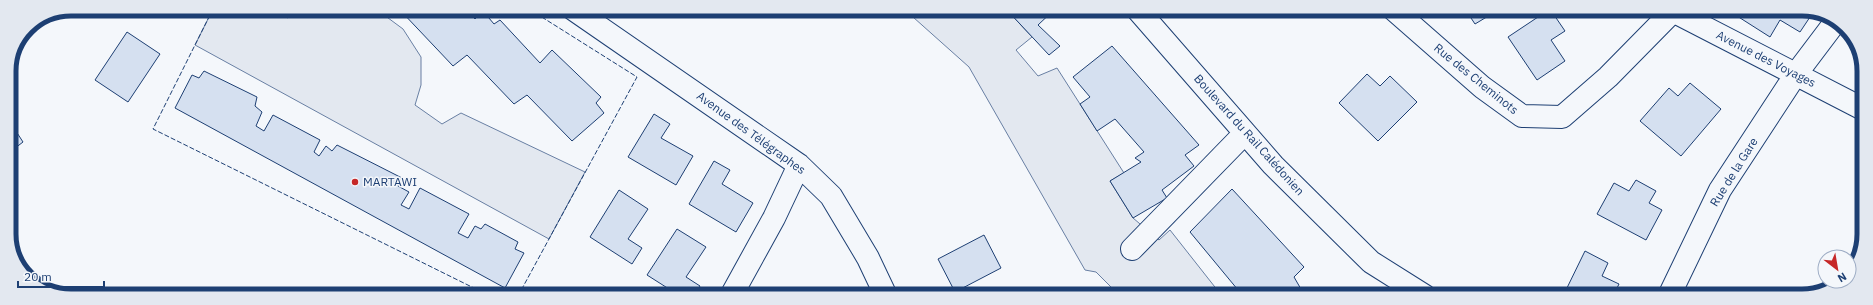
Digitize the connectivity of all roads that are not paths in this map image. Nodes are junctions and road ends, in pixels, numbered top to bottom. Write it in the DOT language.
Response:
graph roads {
  1 [pos="585,16"];
  2 [pos="1143,16"];
  3 [pos="1401,16"];
  4 [pos="1666,16"];
  5 [pos="1681,16"];
  6 [pos="1833,25"];
  7 [pos="1796,74"];
  8 [pos="1857,106"];
  9 [pos="1245,133"];
  10 [pos="799,165"];
  11 [pos="1132,249"];
  12 [pos="735,289"];
  13 [pos="883,289"];
  14 [pos="1414,289"];
  15 [pos="1672,289"];
  1 -- 10 [label="street, Avenue des Télégraphes"];
  2 -- 9 [label="street, Boulevard du Rail Calédonien"];
  3 -- 4 [label="street, Rue des Cheminots"];
  5 -- 7 [label="street, Avenue des Voyages"];
  6 -- 7 [label="street, Rue de la Gare"];
  7 -- 8 [label="street, Avenue des Voyages"];
  7 -- 15 [label="street, Rue de la Gare"];
  9 -- 11 [label="street"];
  9 -- 14 [label="street, Boulevard du Rail Calédonien"];
  10 -- 12 [label="street"];
  10 -- 13 [label="street, Avenue des Télégraphes"];
}
